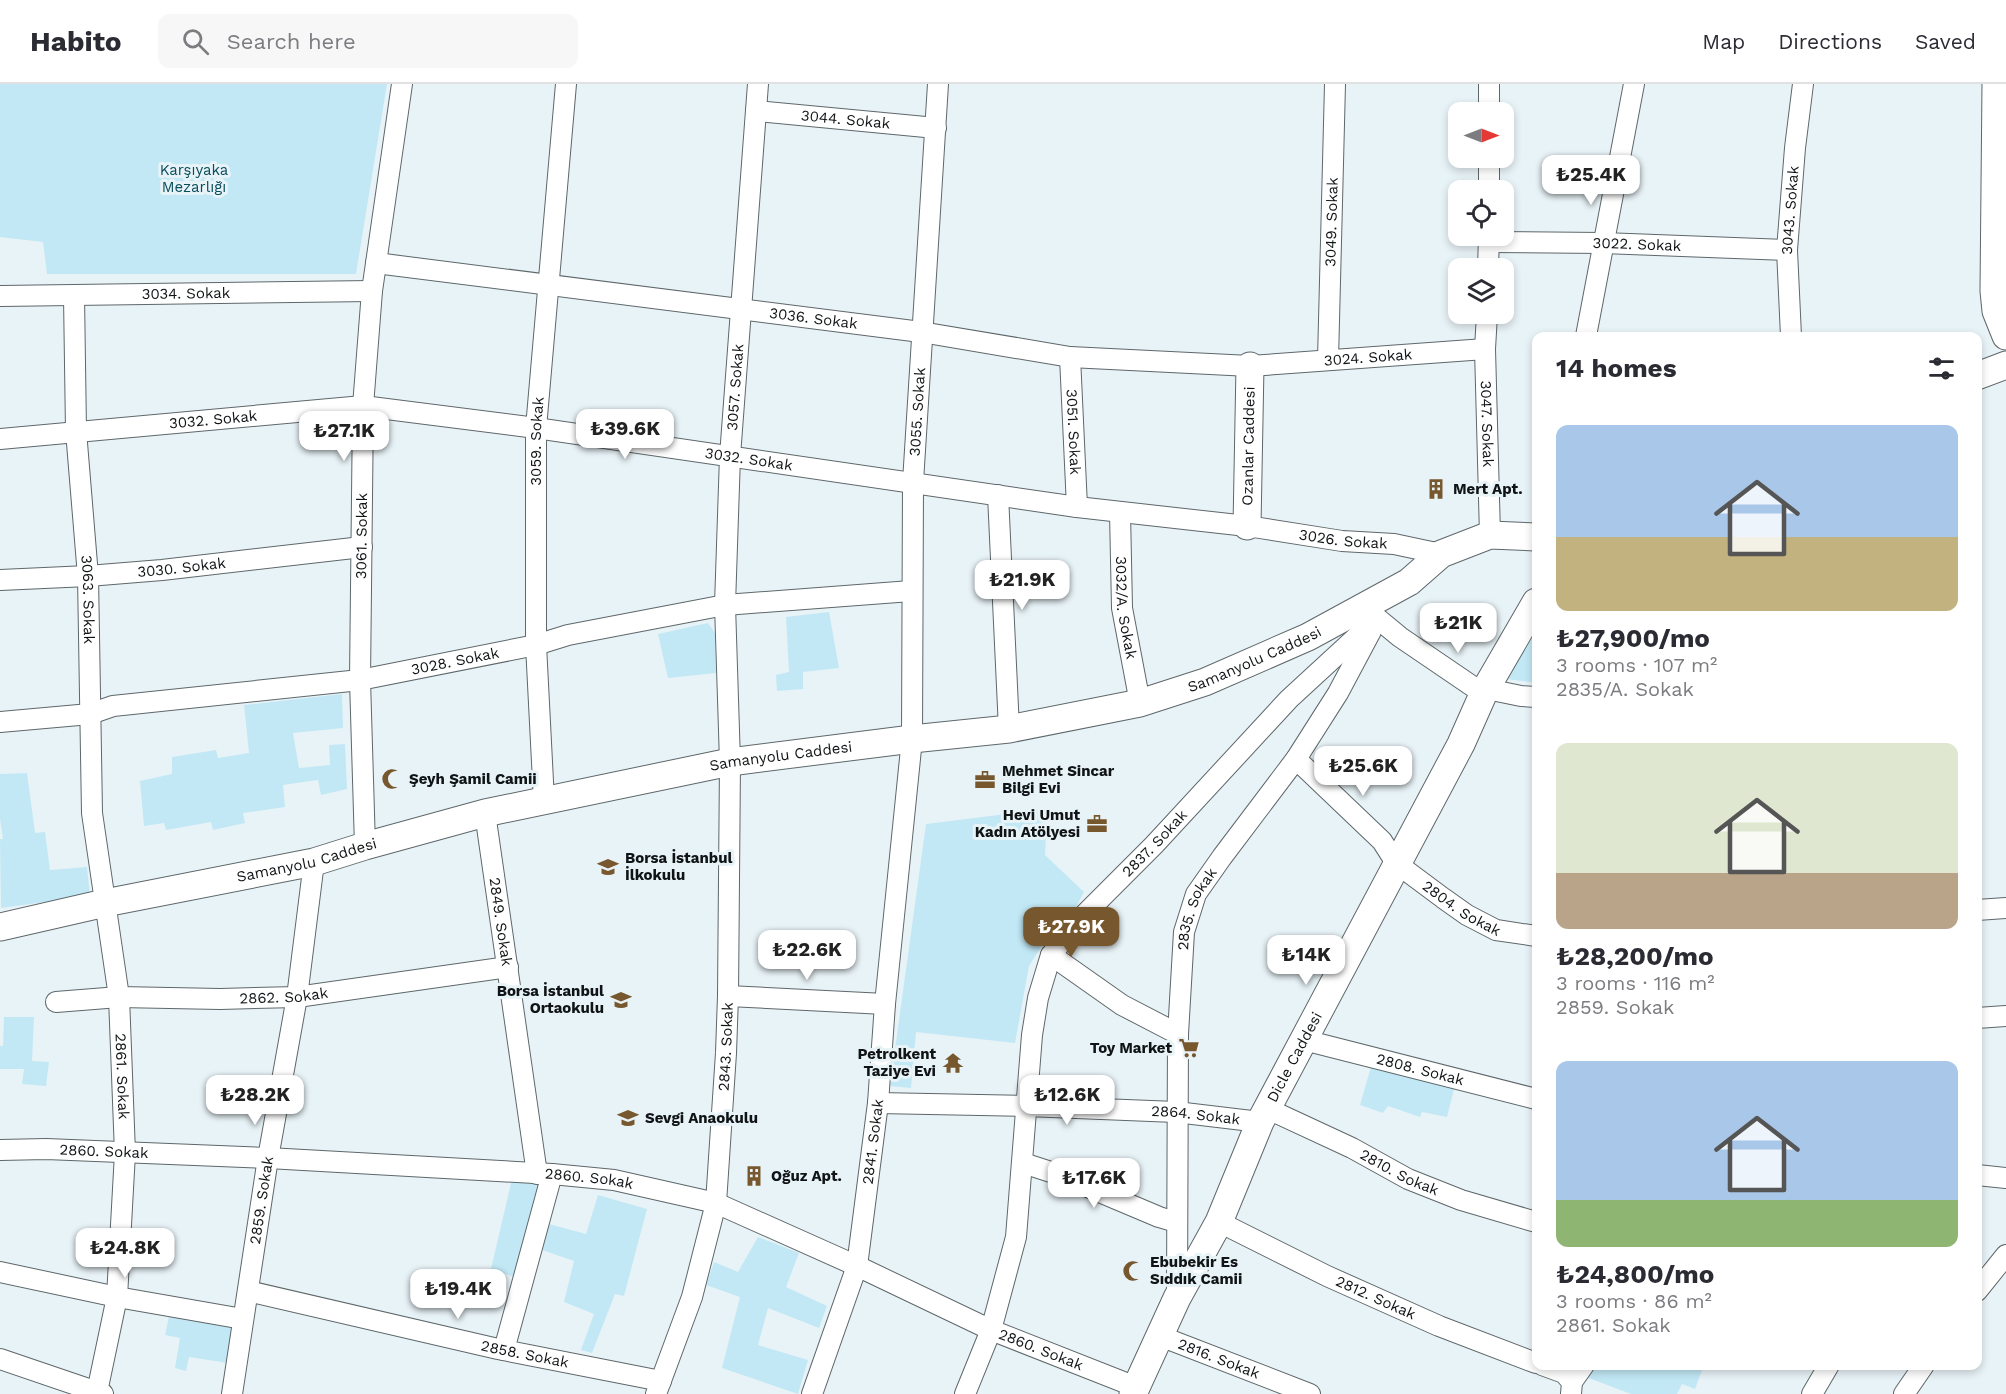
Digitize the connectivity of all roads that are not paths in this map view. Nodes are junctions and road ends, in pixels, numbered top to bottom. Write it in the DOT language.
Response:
graph roads {
  1 [pos="402,84"];
  2 [pos="566,84"];
  3 [pos="758,84"];
  4 [pos="938,84"];
  5 [pos="1335,84"];
  6 [pos="1489,84"];
  7 [pos="1634,84"];
  8 [pos="1803,84"];
  9 [pos="1996,84"];
  10 [pos="1489,102"];
  11 [pos="756,111"];
  12 [pos="936,128"];
  13 [pos="1514,240"];
  14 [pos="1603,243"];
  15 [pos="1787,250"];
  16 [pos="376,263"];
  17 [pos="549,285"];
  18 [pos="372,291"];
  19 [pos="0,296"];
  20 [pos="74,296"];
  21 [pos="740,309"];
  22 [pos="1486,324"];
  23 [pos="921,332"];
  24 [pos="1587,332"];
  25 [pos="1791,332"];
  26 [pos="2006,336"];
  27 [pos="1485,349"];
  28 [pos="1070,357"];
  29 [pos="1328,360"];
  30 [pos="2006,365"];
  31 [pos="1250,366"];
  32 [pos="1982,374"];
  33 [pos="363,406"];
  34 [pos="536,428"];
  35 [pos="76,431"];
  36 [pos="0,439"];
  37 [pos="730,456"];
  38 [pos="913,482"];
  39 [pos="998,495"];
  40 [pos="1077,507"];
  41 [pos="1120,512"];
  42 [pos="1247,526"];
  43 [pos="1490,534"];
  44 [pos="1532,537"];
  45 [pos="362,548"];
  46 [pos="1442,554"];
  47 [pos="88,576"];
  48 [pos="0,580"];
  49 [pos="1409,582"];
  50 [pos="911,591"];
  51 [pos="725,605"];
  52 [pos="1532,609"];
  53 [pos="1377,618"];
  54 [pos="536,645"];
  55 [pos="360,680"];
  56 [pos="1485,690"];
  57 [pos="1532,696"];
  58 [pos="1140,703"];
  59 [pos="90,714"];
  60 [pos="0,722"];
  61 [pos="1009,729"];
  62 [pos="912,739"];
  63 [pos="1296,759"];
  64 [pos="729,762"];
  65 [pos="544,801"];
  66 [pos="485,813"];
  67 [pos="365,846"];
  68 [pos="314,862"];
  69 [pos="1396,863"];
  70 [pos="105,903"];
  71 [pos="2006,908"];
  72 [pos="1982,910"];
  73 [pos="0,927"];
  74 [pos="1532,935"];
  75 [pos="1051,955"];
  76 [pos="508,967"];
  77 [pos="728,996"];
  78 [pos="119,997"];
  79 [pos="297,997"];
  80 [pos="56,1002"];
  81 [pos="885,1004"];
  82 [pos="2006,1016"];
  83 [pos="1982,1018"];
  84 [pos="1178,1034"];
  85 [pos="1304,1040"];
  86 [pos="1532,1098"];
  87 [pos="878,1103"];
  88 [pos="1026,1106"];
  89 [pos="1176,1112"];
  90 [pos="1264,1115"];
  91 [pos="0,1150"];
  92 [pos="125,1153"];
  93 [pos="268,1158"];
  94 [pos="1023,1163"];
  95 [pos="544,1174"];
  96 [pos="1982,1176"];
  97 [pos="2006,1178"];
  98 [pos="716,1203"];
  99 [pos="1176,1221"];
  100 [pos="1532,1221"];
  101 [pos="1219,1222"];
  102 [pos="2006,1255"];
  103 [pos="857,1266"];
  104 [pos="0,1272"];
  105 [pos="1982,1285"];
  106 [pos="248,1291"];
  107 [pos="117,1297"];
  108 [pos="1177,1298"];
  109 [pos="243,1319"];
  110 [pos="991,1330"];
  111 [pos="1160,1336"];
  112 [pos="504,1350"];
  113 [pos="0,1359"];
  114 [pos="1532,1361"];
  115 [pos="1556,1370"];
  116 [pos="1581,1370"];
  117 [pos="1826,1370"];
  118 [pos="1921,1370"];
  119 [pos="658,1388"];
  120 [pos="1572,1388"];
  121 [pos="73,1390"];
  122 [pos="1134,1390"];
  123 [pos="100,1393"];
  124 [pos="232,1394"];
  125 [pos="812,1394"];
  126 [pos="965,1394"];
  127 [pos="1310,1394"];
  128 [pos="1812,1394"];
  129 [pos="1904,1394"];
  1 -- 16 [label="street, 3061. Sokak"];
  2 -- 17 [label="street, 3059. Sokak"];
  3 -- 11 [label="street, 3057. Sokak"];
  4 -- 12 [label="street, 3055. Sokak"];
  5 -- 29 [label="street, 3049. Sokak"];
  6 -- 10 [label="street"];
  7 -- 14 [label="street"];
  8 -- 15 [label="street, 3043. Sokak"];
  9 -- 26 [label="street"];
  11 -- 12 [label="street, 3044. Sokak"];
  11 -- 21 [label="street, 3057. Sokak"];
  12 -- 23 [label="street, 3055. Sokak"];
  13 -- 14 [label="street, 3022. Sokak"];
  14 -- 15 [label="street, 3022. Sokak"];
  14 -- 24 [label="street"];
  15 -- 25 [label="street, 3043. Sokak"];
  16 -- 17 [label="street, 3036. Sokak"];
  16 -- 18 [label="street, 3061. Sokak"];
  17 -- 21 [label="street, 3036. Sokak"];
  17 -- 34 [label="street, 3059. Sokak"];
  18 -- 20 [label="street, 3034. Sokak"];
  18 -- 33 [label="street, 3061. Sokak"];
  19 -- 20 [label="street, 3034. Sokak"];
  20 -- 35 [label="street, 3063. Sokak"];
  21 -- 23 [label="street, 3036. Sokak"];
  21 -- 37 [label="street, 3057. Sokak"];
  22 -- 27 [label="street, 3047. Sokak"];
  23 -- 28 [label="street, 3036. Sokak"];
  23 -- 38 [label="street, 3055. Sokak"];
  27 -- 29 [label="street, 3024. Sokak"];
  27 -- 43 [label="street, 3047. Sokak"];
  28 -- 31 [label="street, 3036. Sokak"];
  28 -- 40 [label="street, 3051. Sokak"];
  29 -- 31 [label="street, 3024. Sokak"];
  30 -- 32 [label="street"];
  31 -- 42 [label="street, Ozanlar Caddesi"];
  33 -- 34 [label="street, 3032. Sokak"];
  33 -- 35 [label="street, 3032. Sokak"];
  33 -- 45 [label="street, 3061. Sokak"];
  34 -- 37 [label="street, 3032. Sokak"];
  34 -- 54 [label="street, 3059. Sokak"];
  35 -- 36 [label="street, 3032. Sokak"];
  35 -- 47 [label="street, 3063. Sokak"];
  37 -- 38 [label="street, 3032. Sokak"];
  37 -- 51 [label="street, 3057. Sokak"];
  38 -- 39 [label="street, 3032. Sokak"];
  38 -- 50 [label="street, 3055. Sokak"];
  39 -- 40 [label="street, 3032. Sokak"];
  39 -- 61 [label="street"];
  40 -- 41 [label="street, 3032. Sokak"];
  41 -- 42 [label="street, 3032. Sokak"];
  41 -- 58 [label="street, 3032/A. Sokak"];
  42 -- 46 [label="street, 3026. Sokak"];
  43 -- 44 [label="street, Samanyolu Caddesi"];
  43 -- 46 [label="street, Samanyolu Caddesi"];
  45 -- 47 [label="street, 3030. Sokak"];
  45 -- 55 [label="street, 3061. Sokak"];
  46 -- 49 [label="street, Samanyolu Caddesi"];
  47 -- 48 [label="street, 3030. Sokak"];
  47 -- 59 [label="street, 3063. Sokak"];
  49 -- 53 [label="street, 2835. Sokak"];
  49 -- 58 [label="street, Samanyolu Caddesi"];
  50 -- 51 [label="street, 3028. Sokak"];
  50 -- 62 [label="street, 3055. Sokak"];
  51 -- 54 [label="street, 3028. Sokak"];
  51 -- 64 [label="street, 3057. Sokak"];
  52 -- 56 [label="street, Dicle Caddesi"];
  53 -- 56 [label="street"];
  53 -- 63 [label="street, 2835. Sokak"];
  53 -- 75 [label="street, 2837. Sokak"];
  54 -- 55 [label="street, 3028. Sokak"];
  54 -- 65 [label="street, 3059. Sokak"];
  55 -- 59 [label="street, 3028. Sokak"];
  55 -- 67 [label="street, 3061. Sokak"];
  56 -- 57 [label="street"];
  56 -- 69 [label="street, Dicle Caddesi"];
  58 -- 61 [label="street, Samanyolu Caddesi"];
  59 -- 60 [label="street, 3028. Sokak"];
  59 -- 70 [label="street, 3063. Sokak"];
  61 -- 62 [label="street, Samanyolu Caddesi"];
  62 -- 64 [label="street, Samanyolu Caddesi"];
  62 -- 81 [label="street, 2841. Sokak"];
  63 -- 69 [label="street, 2804. Sokak"];
  63 -- 84 [label="street, 2835. Sokak"];
  64 -- 65 [label="street, Samanyolu Caddesi"];
  64 -- 77 [label="street, 2843. Sokak"];
  65 -- 66 [label="street, Samanyolu Caddesi"];
  66 -- 67 [label="street, Samanyolu Caddesi"];
  66 -- 76 [label="street, 2849. Sokak"];
  67 -- 68 [label="street, Samanyolu Caddesi"];
  68 -- 70 [label="street, Samanyolu Caddesi"];
  68 -- 79 [label="street, 2859. Sokak"];
  69 -- 74 [label="street, 2804. Sokak"];
  69 -- 85 [label="street, Dicle Caddesi"];
  70 -- 73 [label="street, Samanyolu Caddesi"];
  70 -- 78 [label="street, 2861. Sokak"];
  71 -- 72 [label="street"];
  75 -- 84 [label="street"];
  75 -- 88 [label="street, 2837. Sokak"];
  76 -- 79 [label="street, 2862. Sokak"];
  76 -- 95 [label="street, 2849. Sokak"];
  77 -- 81 [label="street"];
  77 -- 98 [label="street, 2843. Sokak"];
  78 -- 79 [label="street, 2862. Sokak"];
  78 -- 80 [label="street, 2862. Sokak"];
  78 -- 92 [label="street, 2861. Sokak"];
  79 -- 93 [label="street, 2859. Sokak"];
  81 -- 87 [label="street, 2841. Sokak"];
  82 -- 83 [label="street"];
  84 -- 89 [label="street, 2835. Sokak"];
  85 -- 86 [label="street, 2808. Sokak"];
  85 -- 90 [label="street, Dicle Caddesi"];
  87 -- 88 [label="street, 2864. Sokak"];
  87 -- 103 [label="street, 2841. Sokak"];
  88 -- 89 [label="street, 2864. Sokak"];
  88 -- 94 [label="street, 2837. Sokak"];
  89 -- 90 [label="street, 2864. Sokak"];
  89 -- 99 [label="street, 2835. Sokak"];
  90 -- 100 [label="street, 2810. Sokak"];
  90 -- 101 [label="street, Dicle Caddesi"];
  91 -- 92 [label="street, 2860. Sokak"];
  92 -- 93 [label="street, 2860. Sokak"];
  92 -- 107 [label="street, 2861. Sokak"];
  93 -- 95 [label="street, 2860. Sokak"];
  93 -- 106 [label="street, 2859. Sokak"];
  94 -- 99 [label="street"];
  94 -- 110 [label="street, 2837. Sokak"];
  95 -- 98 [label="street, 2860. Sokak"];
  95 -- 112 [label="street, 2849. Sokak"];
  96 -- 97 [label="street"];
  98 -- 103 [label="street, 2860. Sokak"];
  98 -- 119 [label="street, 2843. Sokak"];
  99 -- 108 [label="street, 2835. Sokak"];
  101 -- 108 [label="street, Dicle Caddesi"];
  101 -- 114 [label="street, 2812. Sokak"];
  102 -- 105 [label="street"];
  103 -- 110 [label="street, 2860. Sokak"];
  103 -- 125 [label="street, 2841. Sokak"];
  104 -- 107 [label="street"];
  106 -- 109 [label="street, 2859. Sokak"];
  106 -- 112 [label="street, 2858. Sokak"];
  107 -- 109 [label="street"];
  107 -- 123 [label="street, 2861. Sokak"];
  108 -- 111 [label="street, Dicle Caddesi"];
  109 -- 124 [label="street, 2859. Sokak"];
  110 -- 122 [label="street, 2860. Sokak"];
  110 -- 126 [label="street, 2837. Sokak"];
  111 -- 122 [label="street, Dicle Caddesi"];
  111 -- 127 [label="street, 2816. Sokak"];
  112 -- 119 [label="street, 2858. Sokak"];
  113 -- 121 [label="street"];
  115 -- 120 [label="street"];
  116 -- 120 [label="street"];
  117 -- 128 [label="street"];
  118 -- 129 [label="street"];
  121 -- 123 [label="street"];
}
